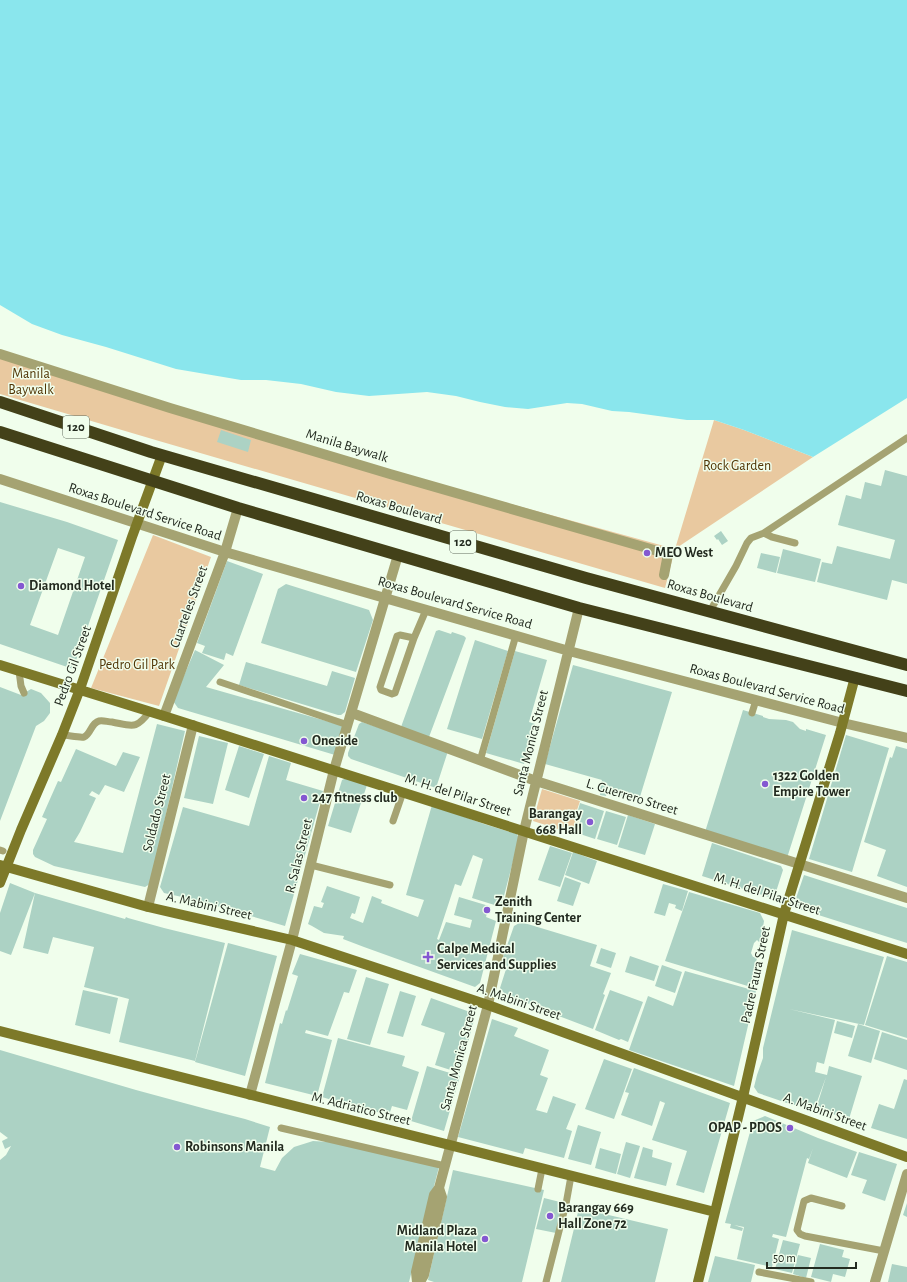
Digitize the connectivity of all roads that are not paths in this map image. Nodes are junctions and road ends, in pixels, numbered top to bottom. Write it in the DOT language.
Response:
graph roads {
  1 [pos="0,354"];
  2 [pos="0,402"];
  3 [pos="0,432"];
  4 [pos="907,438"];
  5 [pos="162,454"];
  6 [pos="0,479"];
  7 [pos="153,480"];
  8 [pos="238,508"];
  9 [pos="136,524"];
  10 [pos="764,533"];
  11 [pos="795,543"];
  12 [pos="224,552"];
  13 [pos="398,555"];
  14 [pos="664,575"];
  15 [pos="386,598"];
  16 [pos="579,608"];
  17 [pos="426,610"];
  18 [pos="710,611"];
  19 [pos="516,635"];
  20 [pos="414,638"];
  21 [pos="569,651"];
  22 [pos="0,665"];
  23 [pos="907,665"];
  24 [pos="19,671"];
  25 [pos="855,677"];
  26 [pos="220,682"];
  27 [pos="80,689"];
  28 [pos="907,691"];
  29 [pos="24,693"];
  30 [pos="756,700"];
  31 [pos="150,711"];
  32 [pos="352,713"];
  33 [pos="752,713"];
  34 [pos="164,716"];
  35 [pos="842,723"];
  36 [pos="193,725"];
  37 [pos="348,725"];
  38 [pos="62,735"];
  39 [pos="907,738"];
  40 [pos="480,761"];
  41 [pos="334,770"];
  42 [pos="536,781"];
  43 [pos="403,792"];
  44 [pos="393,821"];
  45 [pos="524,831"];
  46 [pos="800,864"];
  47 [pos="311,865"];
  48 [pos="3,866"];
  49 [pos="0,883"];
  50 [pos="390,885"];
  51 [pos="907,898"];
  52 [pos="148,907"];
  53 [pos="784,914"];
  54 [pos="292,940"];
  55 [pos="907,954"];
  56 [pos="488,1006"];
  57 [pos="0,1031"];
  58 [pos="250,1094"];
  59 [pos="743,1097"];
  60 [pos="281,1128"];
  61 [pos="450,1146"];
  62 [pos="907,1157"];
  63 [pos="445,1166"];
  64 [pos="542,1169"];
  65 [pos="907,1174"];
  66 [pos="571,1176"];
  67 [pos="538,1189"];
  68 [pos="842,1206"];
  69 [pos="715,1212"];
  70 [pos="884,1251"];
  71 [pos="759,1272"];
  72 [pos="418,1282"];
  73 [pos="546,1282"];
  74 [pos="698,1282"];
  75 [pos="811,1282"];
  76 [pos="875,1282"];
  1 -- 14 [label="street, Manila Baywalk"];
  2 -- 5 [label="highway, Roxas Boulevard / 120"];
  3 -- 7 [label="highway, 120"];
  4 -- 10 [label="lane"];
  5 -- 7 [label="main road, Pedro Gil Street"];
  5 -- 18 [label="highway, Roxas Boulevard / 120"];
  6 -- 9 [label="street, Roxas Boulevard Service Road"];
  7 -- 8 [label="highway, 120"];
  7 -- 9 [label="main road, Pedro Gil Street"];
  8 -- 12 [label="street, Cuarteles Street"];
  8 -- 13 [label="highway, 120"];
  9 -- 12 [label="street, Roxas Boulevard Service Road"];
  9 -- 27 [label="main road, Pedro Gil Street"];
  10 -- 11 [label="lane"];
  10 -- 18 [label="lane"];
  12 -- 15 [label="street, Roxas Boulevard Service Road"];
  12 -- 34 [label="street, Cuarteles Street"];
  13 -- 15 [label="street, R. Salas Street"];
  13 -- 16 [label="highway, 120"];
  15 -- 17 [label="street, Roxas Boulevard Service Road"];
  15 -- 32 [label="street, R. Salas Street"];
  16 -- 21 [label="street, Santa Monica Street"];
  16 -- 25 [label="highway, 120"];
  17 -- 19 [label="street, Roxas Boulevard Service Road"];
  17 -- 20 [label="lane"];
  18 -- 23 [label="highway, Roxas Boulevard / 120"];
  19 -- 21 [label="street, Roxas Boulevard Service Road"];
  19 -- 40 [label="lane"];
  20 -- 20 [label="lane"];
  21 -- 30 [label="street, Roxas Boulevard Service Road"];
  21 -- 42 [label="street, Santa Monica Street"];
  22 -- 24 [label="main road, M. H. del Pilar Street"];
  24 -- 27 [label="main road, M. H. del Pilar Street"];
  24 -- 29 [label="lane"];
  25 -- 28 [label="highway, 120"];
  25 -- 35 [label="main road, Padre Faura Street"];
  26 -- 37 [label="lane"];
  27 -- 31 [label="main road, M. H. del Pilar Street"];
  27 -- 38 [label="main road, Pedro Gil Street"];
  30 -- 33 [label="lane"];
  30 -- 35 [label="street, Roxas Boulevard Service Road"];
  31 -- 34 [label="main road, M. H. del Pilar Street"];
  31 -- 38 [label="lane"];
  32 -- 37 [label="street, R. Salas Street"];
  32 -- 40 [label="street, L. Guerrero Street"];
  34 -- 36 [label="main road, M. H. del Pilar Street"];
  35 -- 39 [label="street, Roxas Boulevard Service Road"];
  35 -- 46 [label="main road, Padre Faura Street"];
  36 -- 41 [label="main road, M. H. del Pilar Street"];
  36 -- 52 [label="street, Soldado Street"];
  37 -- 41 [label="street, R. Salas Street"];
  38 -- 48 [label="main road, Pedro Gil Street"];
  40 -- 42 [label="street, L. Guerrero Street"];
  41 -- 43 [label="main road, M. H. del Pilar Street"];
  41 -- 47 [label="street, R. Salas Street"];
  42 -- 45 [label="street, Santa Monica Street"];
  42 -- 46 [label="street, L. Guerrero Street"];
  43 -- 44 [label="lane"];
  43 -- 45 [label="main road, M. H. del Pilar Street"];
  45 -- 53 [label="main road, M. H. del Pilar Street"];
  45 -- 56 [label="street, Santa Monica Street"];
  46 -- 51 [label="street, L. Guerrero Street"];
  46 -- 53 [label="main road, Padre Faura Street"];
  47 -- 50 [label="lane"];
  47 -- 54 [label="street, R. Salas Street"];
  48 -- 49 [label="main road, Pedro Gil Street"];
  48 -- 52 [label="main road, A. Mabini Street"];
  52 -- 54 [label="main road, A. Mabini Street"];
  53 -- 55 [label="main road, M. H. del Pilar Street"];
  53 -- 59 [label="main road, Padre Faura Street"];
  54 -- 56 [label="main road, A. Mabini Street"];
  54 -- 58 [label="street, R. Salas Street"];
  56 -- 59 [label="main road, A. Mabini Street"];
  56 -- 61 [label="street, Santa Monica Street"];
  57 -- 58 [label="main road, M. Adriatico Street"];
  58 -- 61 [label="main road, M. Adriatico Street"];
  59 -- 62 [label="main road, A. Mabini Street"];
  59 -- 69 [label="main road, Padre Faura Street"];
  60 -- 63 [label="lane"];
  61 -- 63 [label="street, Santa Monica Street"];
  61 -- 64 [label="main road, M. Adriatico Street"];
  63 -- 72 [label="street, Santa Monica Street"];
  64 -- 66 [label="main road, M. Adriatico Street"];
  64 -- 67 [label="lane"];
  65 -- 70 [label="street"];
  66 -- 69 [label="main road, M. Adriatico Street"];
  66 -- 73 [label="lane"];
  68 -- 70 [label="lane"];
  69 -- 74 [label="main road, Padre Faura Street"];
  70 -- 76 [label="street"];
  71 -- 75 [label="lane"];
}
